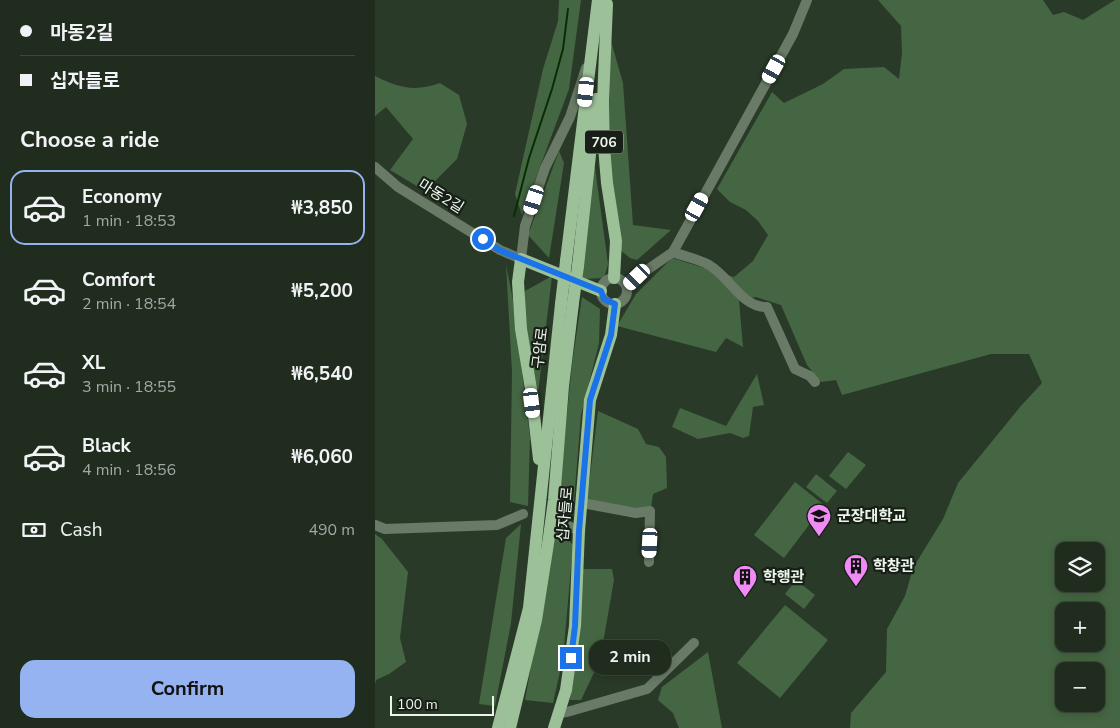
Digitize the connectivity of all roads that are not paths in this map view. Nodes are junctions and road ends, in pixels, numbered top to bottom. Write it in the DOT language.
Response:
graph roads {
  1 [pos="807,0"];
  2 [pos="604,1"];
  3 [pos="590,54"];
  4 [pos="375,166"];
  5 [pos="673,252"];
  6 [pos="521,259"];
  7 [pos="572,263"];
  8 [pos="614,278"];
  9 [pos="627,286"];
  10 [pos="601,291"];
  11 [pos="567,304"];
  12 [pos="615,304"];
  13 [pos="815,382"];
  14 [pos="542,482"];
  15 [pos="582,503"];
  16 [pos="523,514"];
  17 [pos="562,523"];
  18 [pos="375,525"];
  19 [pos="579,531"];
  20 [pos="649,562"];
  21 [pos="694,643"];
  22 [pos="558,713"];
  23 [pos="498,728"];
  24 [pos="510,728"];
  25 [pos="554,728"];
  1 -- 5 [label="street"];
  2 -- 3 [label="main road, 구암로 / 706"];
  2 -- 7 [label="main road, 구암로"];
  2 -- 8 [label="main road, 706"];
  3 -- 6 [label="street, 706"];
  3 -- 7 [label="main road, 구암로"];
  4 -- 6 [label="street, 마동2길"];
  5 -- 9 [label="street"];
  5 -- 13 [label="street"];
  6 -- 10 [label="main road"];
  6 -- 14 [label="main road"];
  7 -- 11 [label="main road, 구암로, bridge"];
  8 -- 9 [label="street"];
  8 -- 10 [label="street"];
  9 -- 12 [label="street"];
  10 -- 12 [label="street"];
  11 -- 14 [label="main road, 구암로"];
  11 -- 24 [label="main road, 구암로"];
  12 -- 15 [label="main road, 십자들로"];
  14 -- 23 [label="main road, 구암로"];
  15 -- 19 [label="main road, 십자들로"];
  15 -- 20 [label="street"];
  16 -- 18 [label="street"];
  17 -- 19 [label="street"];
  19 -- 22 [label="main road, 십자들로"];
  21 -- 22 [label="street"];
  22 -- 25 [label="main road, 십자들로"];
}
